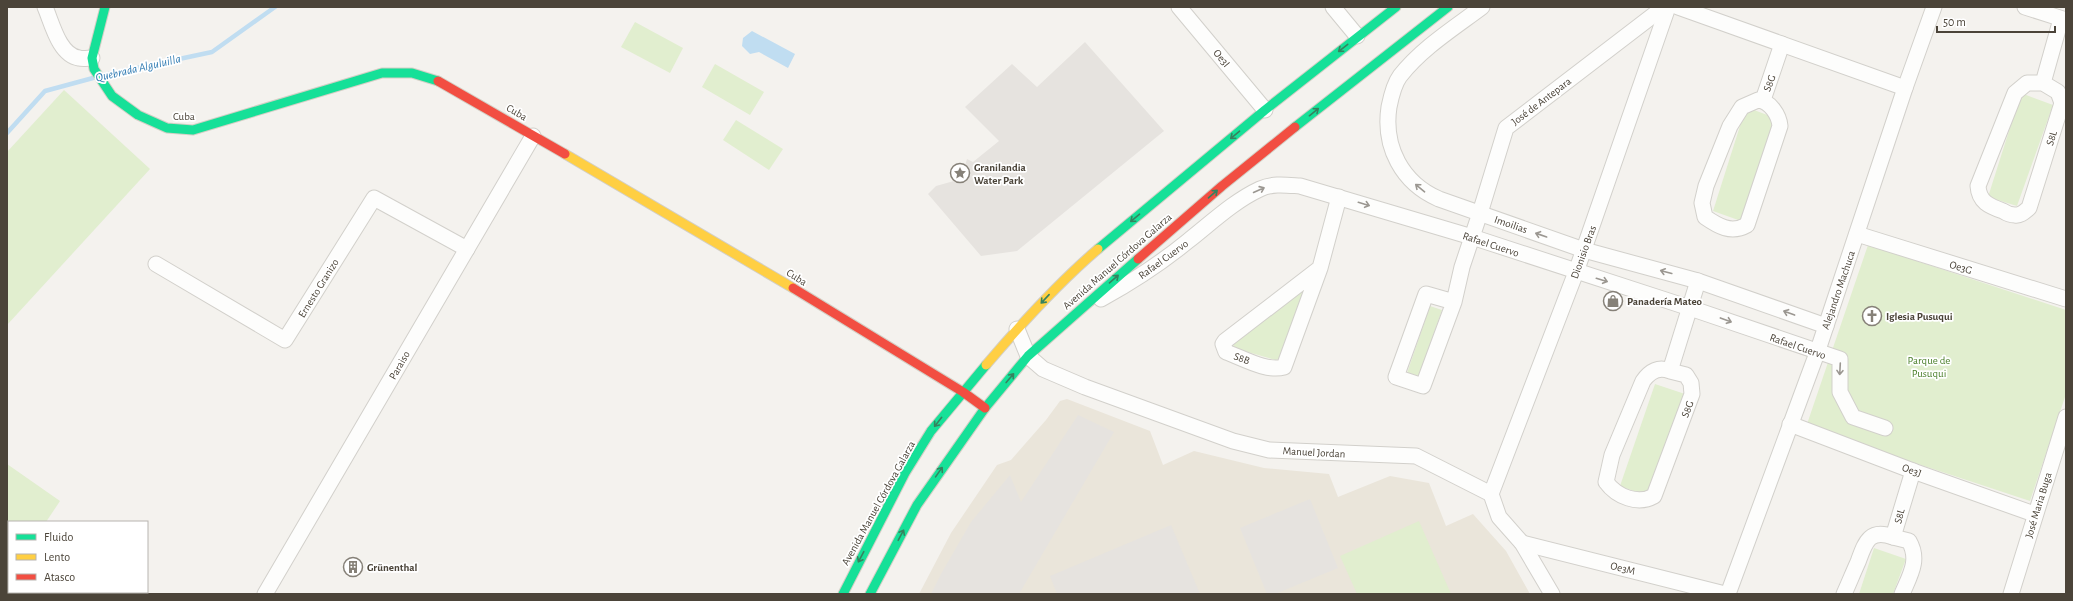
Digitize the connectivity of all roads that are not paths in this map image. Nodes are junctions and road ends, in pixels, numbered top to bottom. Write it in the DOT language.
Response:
graph roads {
  1 [pos="45,7"];
  2 [pos="105,7"];
  3 [pos="1179,7"];
  4 [pos="1333,7"];
  5 [pos="1396,7"];
  6 [pos="1448,7"];
  7 [pos="1482,7"];
  8 [pos="1664,7"];
  9 [pos="1668,7"];
  10 [pos="1678,7"];
  11 [pos="1934,7"];
  12 [pos="2025,7"];
  13 [pos="2064,19"];
  14 [pos="1357,36"];
  15 [pos="1782,44"];
  16 [pos="92,58"];
  17 [pos="2043,83"];
  18 [pos="1905,88"];
  19 [pos="1763,100"];
  20 [pos="1265,110"];
  21 [pos="533,136"];
  22 [pos="1339,197"];
  23 [pos="1480,213"];
  24 [pos="1857,234"];
  25 [pos="1472,237"];
  26 [pos="467,249"];
  27 [pos="1584,250"];
  28 [pos="156,264"];
  29 [pos="1320,268"];
  30 [pos="1576,272"];
  31 [pos="1698,281"];
  32 [pos="2066,299"];
  33 [pos="1454,302"];
  34 [pos="1690,308"];
  35 [pos="1076,312"];
  36 [pos="1826,326"];
  37 [pos="1017,329"];
  38 [pos="1817,353"];
  39 [pos="1028,356"];
  40 [pos="1670,371"];
  41 [pos="963,392"];
  42 [pos="984,408"];
  43 [pos="2066,417"];
  44 [pos="1790,424"];
  45 [pos="1885,428"];
  46 [pos="1913,471"];
  47 [pos="1491,494"];
  48 [pos="2034,514"];
  49 [pos="1893,537"];
  50 [pos="1522,543"];
  51 [pos="265,594"];
  52 [pos="844,594"];
  53 [pos="870,594"];
  54 [pos="1552,594"];
  55 [pos="1726,594"];
  56 [pos="1844,594"];
  57 [pos="1902,594"];
  58 [pos="2011,594"];
  1 -- 16 [label="street"];
  2 -- 16 [label="main road"];
  3 -- 20 [label="street, Oe3I"];
  4 -- 14 [label="street"];
  5 -- 14 [label="main road, Avenida Manuel Córdova Galarza"];
  35 -- 6 [label="main road, Avenida Manuel Córdova Galarza, one-way"];
  23 -- 7 [label="street, Imoilias, one-way"];
  8 -- 23 [label="street, José de Antepara"];
  9 -- 27 [label="street, Dionisio Bras"];
  10 -- 15 [label="street"];
  11 -- 18 [label="street, Alejandro Machuca"];
  12 -- 13 [label="street"];
  13 -- 17 [label="street"];
  14 -- 20 [label="main road, Avenida Manuel Córdova Galarza, one-way"];
  15 -- 18 [label="street"];
  15 -- 19 [label="street, S8G"];
  16 -- 21 [label="main road, Cuba"];
  17 -- 17 [label="street, S8L"];
  18 -- 24 [label="street, Alejandro Machuca"];
  19 -- 19 [label="street, S8G"];
  20 -- 37 [label="main road, Avenida Manuel Córdova Galarza, one-way"];
  21 -- 26 [label="street, Paraiso"];
  21 -- 41 [label="main road, Cuba"];
  22 -- 25 [label="street, Rafael Cuervo, one-way"];
  22 -- 29 [label="street, S8B"];
  35 -- 22 [label="street, Rafael Cuervo, one-way"];
  23 -- 25 [label="street, José de Antepara"];
  27 -- 23 [label="street, Imoilias, one-way"];
  24 -- 32 [label="street, Oe3G"];
  24 -- 36 [label="street, Alejandro Machuca"];
  25 -- 30 [label="street, Rafael Cuervo"];
  25 -- 33 [label="street, José de Antepara"];
  26 -- 28 [label="street, Ernesto Granizo"];
  26 -- 51 [label="street, Paraiso"];
  27 -- 30 [label="street, Dionisio Bras"];
  31 -- 27 [label="street, Imoilias, one-way"];
  29 -- 29 [label="street, S8B"];
  30 -- 34 [label="street, Rafael Cuervo, one-way"];
  30 -- 47 [label="street, Dionisio Bras"];
  31 -- 34 [label="street"];
  36 -- 31 [label="street, Imoilias, one-way"];
  33 -- 33 [label="street, José de Antepara"];
  34 -- 38 [label="street, Rafael Cuervo, one-way"];
  34 -- 40 [label="street"];
  35 -- 39 [label="main road, Avenida Manuel Córdova Galarza"];
  36 -- 38 [label="street, Alejandro Machuca"];
  37 -- 39 [label="street"];
  37 -- 41 [label="main road, Avenida Manuel Córdova Galarza"];
  38 -- 44 [label="street, Alejandro Machuca"];
  38 -- 45 [label="street, Rafael Cuervo, one-way"];
  42 -- 39 [label="main road, Avenida Manuel Córdova Galarza, one-way"];
  39 -- 47 [label="street, Manuel Jordan"];
  40 -- 40 [label="street, S8G"];
  41 -- 42 [label="main road, Cuba"];
  41 -- 52 [label="main road, Avenida Manuel Córdova Galarza, one-way"];
  53 -- 42 [label="main road, Avenida Manuel Córdova Galarza, one-way"];
  43 -- 48 [label="street, José Maria Buga"];
  44 -- 46 [label="street, Oe3J"];
  44 -- 55 [label="street, Alejandro Machuca"];
  46 -- 48 [label="street, Oe3J"];
  46 -- 49 [label="street, S8L"];
  47 -- 50 [label="street"];
  48 -- 58 [label="street, José Maria Buga"];
  49 -- 56 [label="street"];
  49 -- 57 [label="street, S8L"];
  50 -- 54 [label="street"];
  50 -- 55 [label="street, Oe3M"];
}
